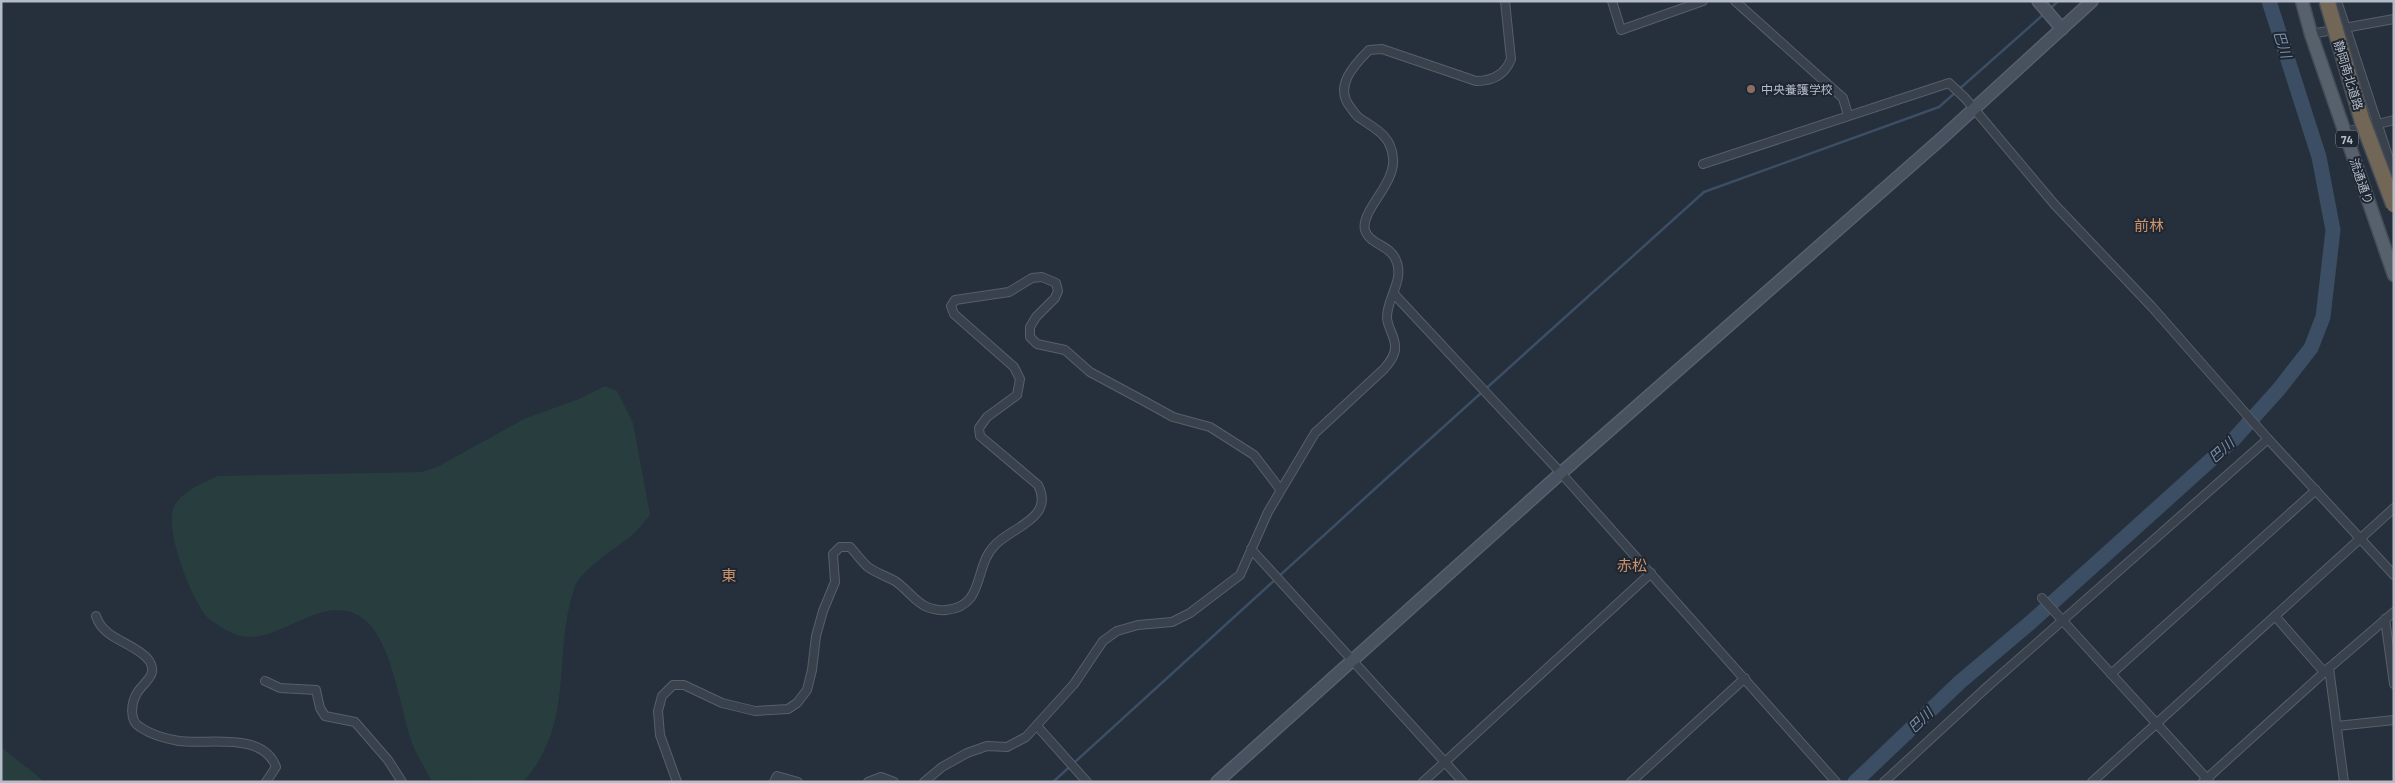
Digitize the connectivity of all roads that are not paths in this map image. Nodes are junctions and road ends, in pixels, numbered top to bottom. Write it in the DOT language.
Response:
graph roads {
  1 [pos="1505,1"];
  2 [pos="1612,1"];
  3 [pos="1703,1"];
  4 [pos="1734,1"];
  5 [pos="2092,1"];
  6 [pos="2302,1"];
  7 [pos="2327,1"];
  8 [pos="2332,1"];
  9 [pos="2337,1"];
  10 [pos="2038,2"];
  11 [pos="2394,19"];
  12 [pos="2062,29"];
  13 [pos="2344,29"];
  14 [pos="2311,34"];
  15 [pos="1974,109"];
  16 [pos="1848,115"];
  17 [pos="2394,120"];
  18 [pos="2376,124"];
  19 [pos="2345,132"];
  20 [pos="1703,164"];
  21 [pos="2394,174"];
  22 [pos="2394,192"];
  23 [pos="2394,205"];
  24 [pos="2390,253"];
  25 [pos="2394,275"];
  26 [pos="1394,294"];
  27 [pos="2268,439"];
  28 [pos="1560,473"];
  29 [pos="1280,489"];
  30 [pos="2316,490"];
  31 [pos="2394,508"];
  32 [pos="2361,539"];
  33 [pos="1251,549"];
  34 [pos="1651,574"];
  35 [pos="2394,575"];
  36 [pos="2042,598"];
  37 [pos="2394,612"];
  38 [pos="96,616"];
  39 [pos="2275,616"];
  40 [pos="2385,619"];
  41 [pos="2063,621"];
  42 [pos="1352,660"];
  43 [pos="2326,670"];
  44 [pos="2111,674"];
  45 [pos="1745,678"];
  46 [pos="264,681"];
  47 [pos="2394,684"];
  48 [pos="2394,720"];
  49 [pos="2156,724"];
  50 [pos="1037,726"];
  51 [pos="2337,726"];
  52 [pos="1444,762"];
  53 [pos="2206,781"];
  54 [pos="266,782"];
  55 [pos="402,782"];
  56 [pos="677,782"];
  57 [pos="774,782"];
  58 [pos="798,782"];
  59 [pos="868,782"];
  60 [pos="894,782"];
  61 [pos="924,782"];
  62 [pos="1087,782"];
  63 [pos="1217,782"];
  64 [pos="1423,782"];
  65 [pos="1463,782"];
  66 [pos="1631,782"];
  67 [pos="1836,782"];
  68 [pos="1884,782"];
  69 [pos="2092,782"];
  70 [pos="2344,782"];
  1 -- 26 [label="street"];
  2 -- 3 [label="street"];
  4 -- 16 [label="street"];
  5 -- 12 [label="street"];
  6 -- 14 [label="main road, 流通通り / 74"];
  7 -- 23 [label="highway, 静岡南北道路 / 74, bridge"];
  8 -- 22 [label="highway, 静岡南北道路 / 74, bridge"];
  9 -- 13 [label="street"];
  10 -- 12 [label="street"];
  11 -- 13 [label="street"];
  12 -- 15 [label="street"];
  13 -- 14 [label="street"];
  13 -- 18 [label="street"];
  14 -- 19 [label="main road, 流通通り / 74"];
  15 -- 16 [label="street"];
  15 -- 27 [label="street"];
  15 -- 28 [label="street"];
  16 -- 20 [label="street"];
  17 -- 18 [label="street"];
  18 -- 19 [label="street"];
  18 -- 21 [label="street"];
  19 -- 24 [label="main road, 流通通り / 74"];
  24 -- 25 [label="main road, 流通通り / 74"];
  26 -- 28 [label="street"];
  26 -- 29 [label="street"];
  27 -- 30 [label="street"];
  27 -- 41 [label="street"];
  28 -- 34 [label="street"];
  28 -- 42 [label="street"];
  29 -- 33 [label="street"];
  29 -- 56 [label="street"];
  30 -- 32 [label="street"];
  30 -- 44 [label="street"];
  31 -- 32 [label="street"];
  32 -- 35 [label="street"];
  32 -- 39 [label="street"];
  33 -- 42 [label="street"];
  33 -- 50 [label="street"];
  34 -- 45 [label="street"];
  34 -- 52 [label="street"];
  36 -- 41 [label="street"];
  37 -- 40 [label="street"];
  38 -- 54 [label="street"];
  39 -- 43 [label="street"];
  39 -- 49 [label="street"];
  40 -- 43 [label="street"];
  40 -- 47 [label="street"];
  41 -- 44 [label="street"];
  41 -- 68 [label="street"];
  42 -- 52 [label="street"];
  42 -- 63 [label="street"];
  43 -- 51 [label="street"];
  43 -- 53 [label="street"];
  44 -- 49 [label="street"];
  45 -- 66 [label="street"];
  45 -- 67 [label="street"];
  46 -- 55 [label="street"];
  48 -- 51 [label="street"];
  49 -- 53 [label="street"];
  49 -- 69 [label="street"];
  50 -- 61 [label="street"];
  50 -- 62 [label="street"];
  51 -- 70 [label="street"];
  52 -- 64 [label="street"];
  52 -- 65 [label="street"];
  57 -- 58 [label="street"];
  59 -- 60 [label="street"];
}
